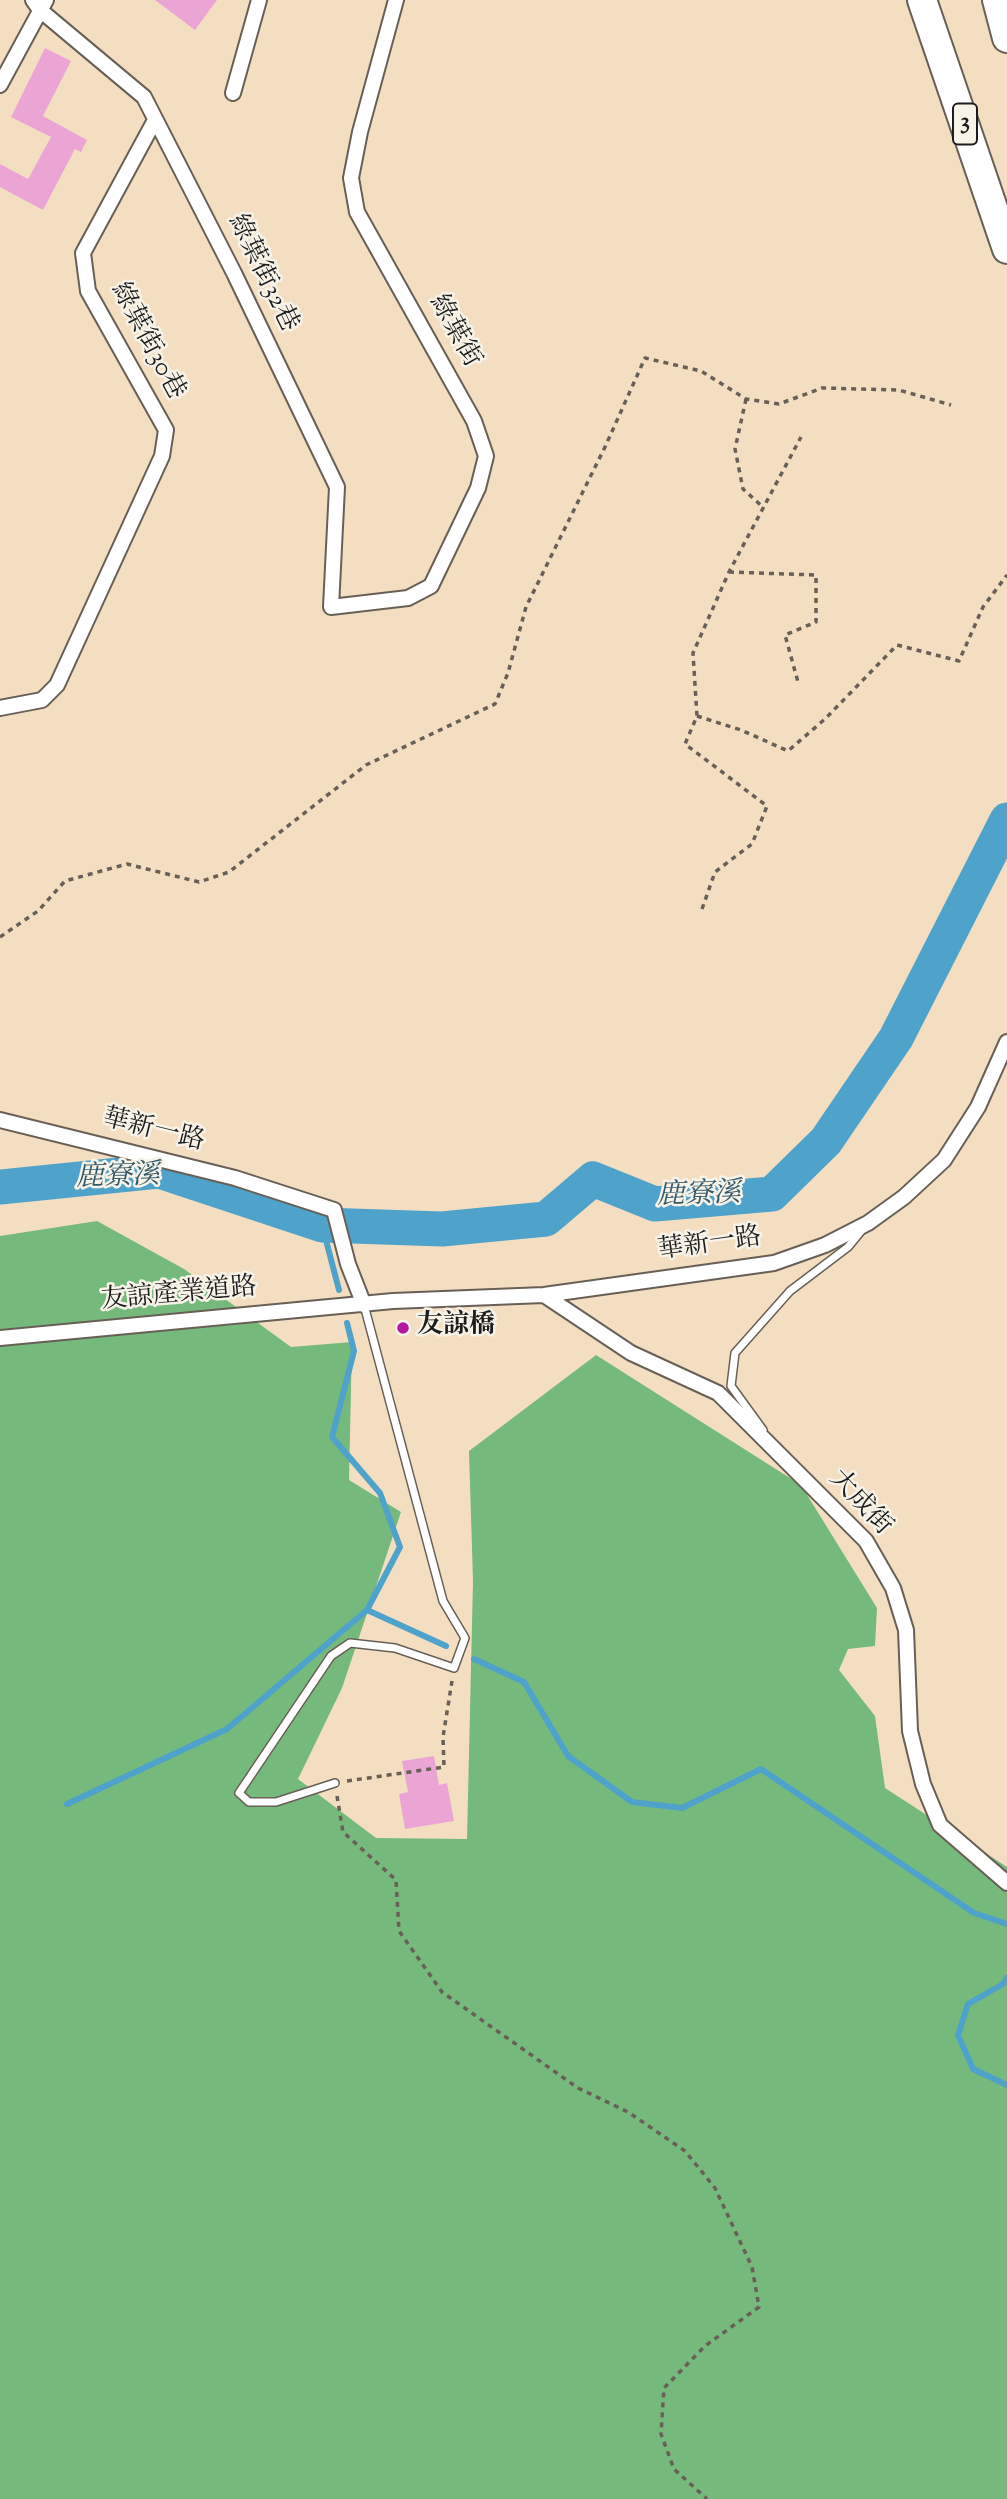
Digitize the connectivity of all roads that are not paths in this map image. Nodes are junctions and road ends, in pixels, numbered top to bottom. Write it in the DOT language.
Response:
graph roads {
  1 [pos="259,0"];
  2 [pos="396,0"];
  3 [pos="922,0"];
  4 [pos="997,0"];
  5 [pos="40,3"];
  6 [pos="1007,38"];
  7 [pos="0,85"];
  8 [pos="233,93"];
  9 [pos="155,120"];
  10 [pos="1007,248"];
  11 [pos="331,607"];
  12 [pos="0,708"];
  13 [pos="1007,1042"];
  14 [pos="0,1120"];
  15 [pos="868,1223"];
  16 [pos="544,1295"];
  17 [pos="364,1305"];
  18 [pos="0,1338"];
  19 [pos="790,1467"];
  20 [pos="335,1783"];
  21 [pos="1007,1883"];
  1 -- 8 [label="street"];
  2 -- 11 [label="street, 綠葉街"];
  3 -- 10 [label="highway, 3"];
  4 -- 6 [label="highway"];
  5 -- 7 [label="street"];
  5 -- 9 [label="street, 綠葉街32巷"];
  9 -- 11 [label="street, 綠葉街32巷"];
  9 -- 12 [label="street, 綠葉街30巷"];
  13 -- 15 [label="street, 華新一路"];
  14 -- 17 [label="street, 華新一路"];
  15 -- 16 [label="street, 華新一路"];
  15 -- 19 [label="lane"];
  16 -- 17 [label="street, 華新一路"];
  16 -- 19 [label="street, 大成街"];
  17 -- 18 [label="street, 友諒產業道路"];
  17 -- 20 [label="lane"];
  19 -- 21 [label="street, 大成街"];
}
